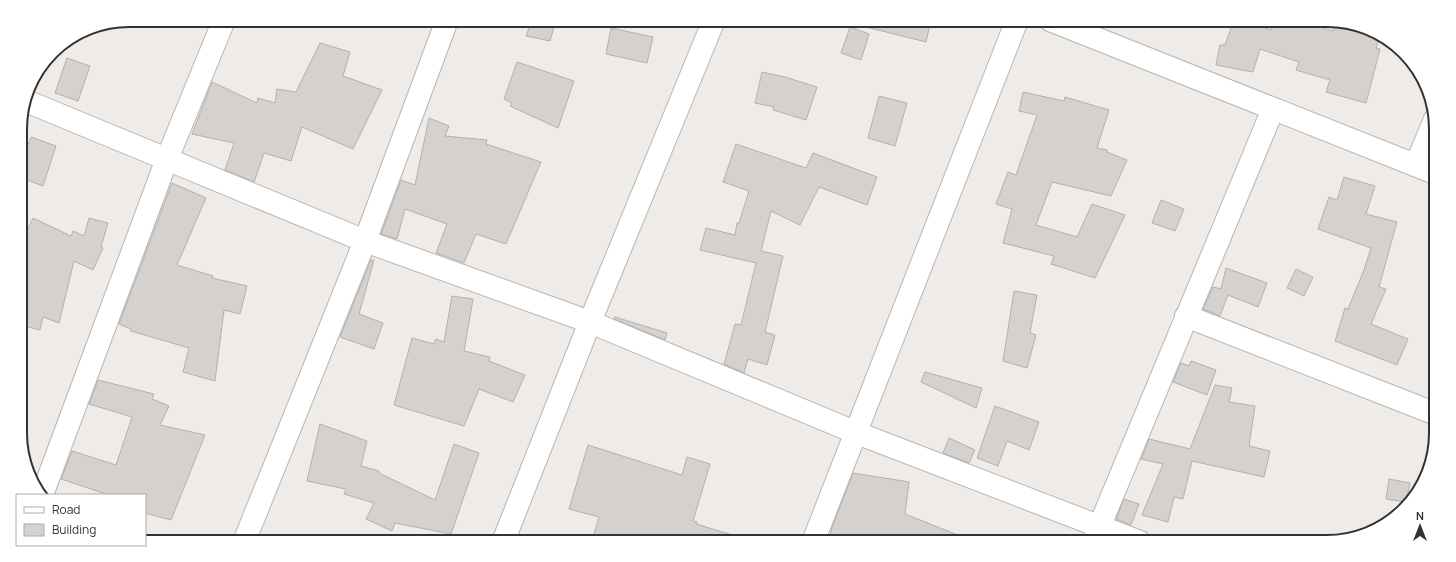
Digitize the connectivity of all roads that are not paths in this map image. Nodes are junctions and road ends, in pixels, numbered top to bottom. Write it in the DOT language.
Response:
graph roads {
  1 [pos="221,27"];
  2 [pos="444,27"];
  3 [pos="711,27"];
  4 [pos="1015,27"];
  5 [pos="1068,27"];
  6 [pos="30,103"];
  7 [pos="1273,109"];
  8 [pos="1429,152"];
  9 [pos="167,159"];
  10 [pos="1426,169"];
  11 [pos="365,240"];
  12 [pos="1186,316"];
  13 [pos="590,322"];
  14 [pos="1429,411"];
  15 [pos="857,433"];
  16 [pos="44,490"];
  17 [pos="1096,534"];
  18 [pos="247,535"];
  19 [pos="506,535"];
  20 [pos="816,535"];
  1 -- 9 [label="street"];
  2 -- 11 [label="street"];
  3 -- 13 [label="street"];
  4 -- 15 [label="street"];
  5 -- 7 [label="street"];
  6 -- 9 [label="street"];
  7 -- 10 [label="street"];
  7 -- 12 [label="street"];
  8 -- 10 [label="street"];
  9 -- 11 [label="street"];
  9 -- 16 [label="street"];
  11 -- 13 [label="street"];
  11 -- 18 [label="street"];
  12 -- 14 [label="street"];
  12 -- 17 [label="street"];
  13 -- 15 [label="street"];
  13 -- 19 [label="street"];
  15 -- 17 [label="street"];
  15 -- 20 [label="street"];
}
